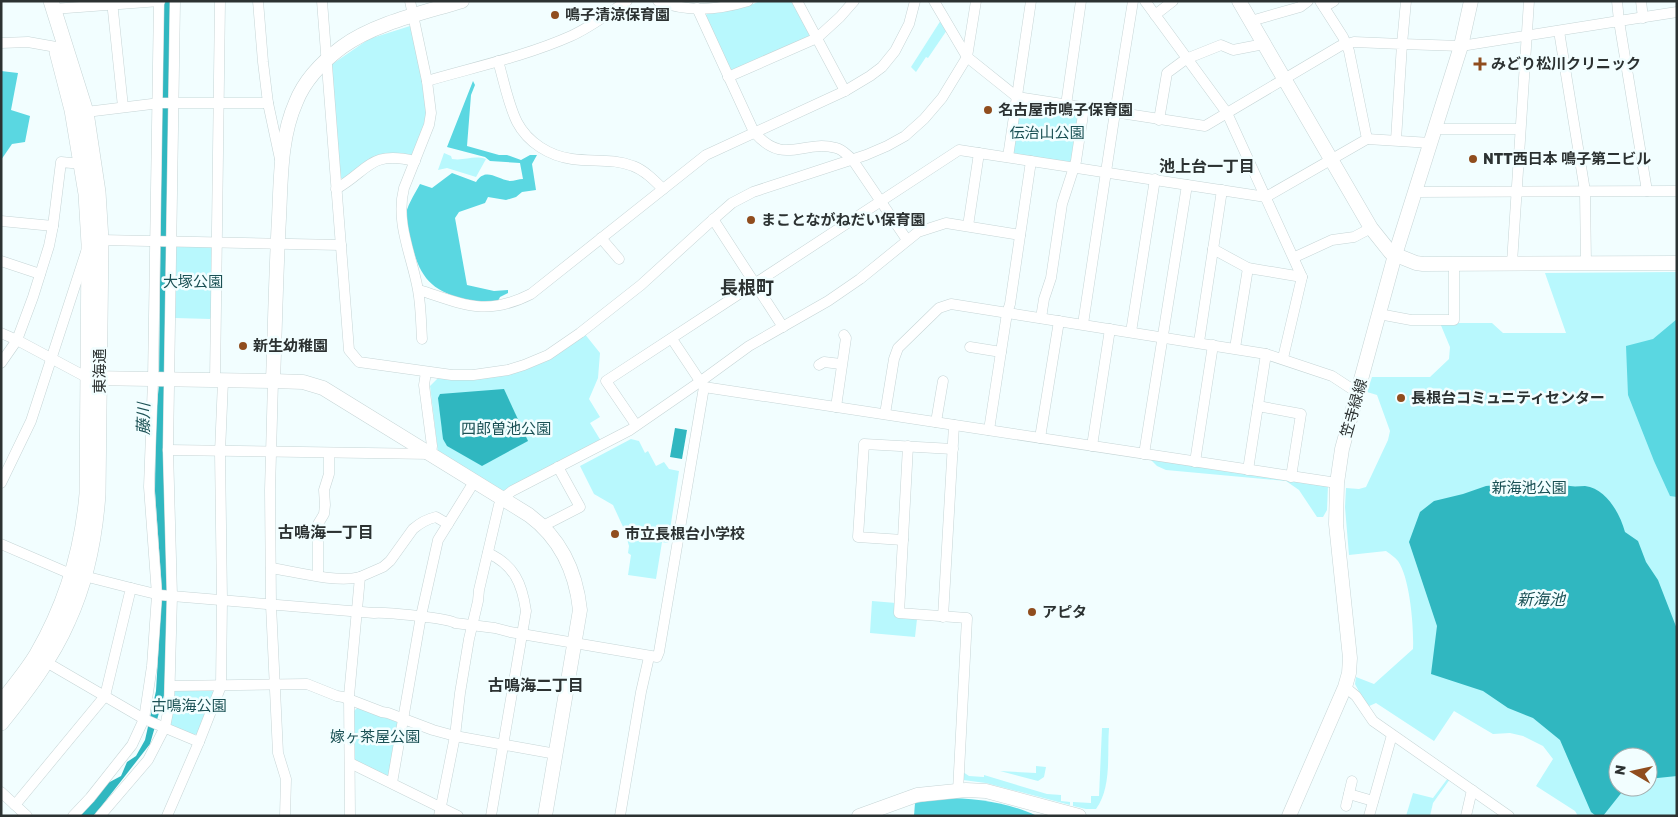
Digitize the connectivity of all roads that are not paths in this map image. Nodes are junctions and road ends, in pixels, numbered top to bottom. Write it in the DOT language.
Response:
graph roads {
  1 [pos="159,1"];
  2 [pos="176,1"];
  3 [pos="220,1"];
  4 [pos="258,1"];
  5 [pos="322,1"];
  6 [pos="410,1"];
  7 [pos="462,1"];
  8 [pos="627,1"];
  9 [pos="658,1"];
  10 [pos="748,1"];
  11 [pos="797,1"];
  12 [pos="854,1"];
  13 [pos="915,1"];
  14 [pos="934,1"];
  15 [pos="976,1"];
  16 [pos="1031,1"];
  17 [pos="1081,1"];
  18 [pos="1133,1"];
  19 [pos="1145,1"];
  20 [pos="1173,1"];
  21 [pos="1240,1"];
  22 [pos="1308,1"];
  23 [pos="1334,1"];
  24 [pos="1406,1"];
  25 [pos="1471,1"];
  26 [pos="1617,1"];
  27 [pos="1641,1"];
  28 [pos="1530,2"];
  29 [pos="112,3"];
  30 [pos="49,4"];
  31 [pos="1322,4"];
  32 [pos="697,8"];
  33 [pos="1677,12"];
  34 [pos="1155,15"];
  35 [pos="414,16"];
  36 [pos="1644,18"];
  37 [pos="1251,21"];
  38 [pos="1619,21"];
  39 [pos="1559,31"];
  40 [pos="1526,36"];
  41 [pos="817,38"];
  42 [pos="1,43"];
  43 [pos="1346,43"];
  44 [pos="1264,44"];
  45 [pos="1402,44"];
  46 [pos="1461,46"];
  47 [pos="56,47"];
  48 [pos="967,57"];
  49 [pos="326,59"];
  50 [pos="1186,59"];
  51 [pos="498,60"];
  52 [pos="728,77"];
  53 [pos="1285,78"];
  54 [pos="427,81"];
  55 [pos="845,91"];
  56 [pos="1017,97"];
  57 [pos="165,102"];
  58 [pos="268,103"];
  59 [pos="220,104"];
  60 [pos="1066,105"];
  61 [pos="123,107"];
  62 [pos="1084,108"];
  63 [pos="86,112"];
  64 [pos="1115,112"];
  65 [pos="1227,113"];
  66 [pos="1160,120"];
  67 [pos="1435,129"];
  68 [pos="1520,129"];
  69 [pos="754,132"];
  70 [pos="1366,139"];
  71 [pos="1396,140"];
  72 [pos="1431,143"];
  73 [pos="979,154"];
  74 [pos="1008,158"];
  75 [pos="852,159"];
  76 [pos="1332,159"];
  77 [pos="415,161"];
  78 [pos="1031,161"];
  79 [pos="82,164"];
  80 [pos="282,167"];
  81 [pos="1073,167"];
  82 [pos="1106,172"];
  83 [pos="1155,179"];
  84 [pos="1188,185"];
  85 [pos="336,189"];
  86 [pos="663,189"];
  87 [pos="1222,190"];
  88 [pos="1585,191"];
  89 [pos="1647,191"];
  90 [pos="1677,191"];
  91 [pos="1415,192"];
  92 [pos="1517,192"];
  93 [pos="1266,197"];
  94 [pos="881,201"];
  95 [pos="712,220"];
  96 [pos="1,221"];
  97 [pos="53,226"];
  98 [pos="968,226"];
  99 [pos="1371,228"];
  100 [pos="1020,235"];
  101 [pos="601,238"];
  102 [pos="907,240"];
  103 [pos="95,242"];
  104 [pos="163,242"];
  105 [pos="217,242"];
  106 [pos="278,244"];
  107 [pos="341,246"];
  108 [pos="1213,249"];
  109 [pos="1395,254"];
  110 [pos="1294,258"];
  111 [pos="619,259"];
  112 [pos="1,261"];
  113 [pos="1677,263"];
  114 [pos="1454,264"];
  115 [pos="1512,264"];
  116 [pos="1586,264"];
  117 [pos="1248,268"];
  118 [pos="40,274"];
  119 [pos="1302,276"];
  120 [pos="755,284"];
  121 [pos="418,290"];
  122 [pos="1007,313"];
  123 [pos="1379,314"];
  124 [pos="1041,318"];
  125 [pos="1059,321"];
  126 [pos="1083,324"];
  127 [pos="783,326"];
  128 [pos="1110,329"];
  129 [pos="1131,332"];
  130 [pos="1,333"];
  131 [pos="844,335"];
  132 [pos="1163,337"];
  133 [pos="422,339"];
  134 [pos="672,339"];
  135 [pos="18,340"];
  136 [pos="1199,342"];
  137 [pos="1213,345"];
  138 [pos="970,347"];
  139 [pos="1235,348"];
  140 [pos="1001,352"];
  141 [pos="1266,354"];
  142 [pos="52,358"];
  143 [pos="1283,358"];
  144 [pos="1,363"];
  145 [pos="841,364"];
  146 [pos="819,365"];
  147 [pos="426,372"];
  148 [pos="94,379"];
  149 [pos="161,380"];
  150 [pos="219,381"];
  151 [pos="273,381"];
  152 [pos="943,381"];
  153 [pos="702,384"];
  154 [pos="1358,392"];
  155 [pos="1258,406"];
  156 [pos="836,407"];
  157 [pos="885,414"];
  158 [pos="936,422"];
  159 [pos="636,425"];
  160 [pos="954,425"];
  161 [pos="989,430"];
  162 [pos="1040,438"];
  163 [pos="908,446"];
  164 [pos="1092,446"];
  165 [pos="952,449"];
  166 [pos="168,450"];
  167 [pos="220,452"];
  168 [pos="271,452"];
  169 [pos="329,453"];
  170 [pos="431,454"];
  171 [pos="1144,454"];
  172 [pos="1195,462"];
  173 [pos="558,467"];
  174 [pos="1248,470"];
  175 [pos="1291,477"];
  176 [pos="474,482"];
  177 [pos="1,483"];
  178 [pos="1337,484"];
  179 [pos="503,498"];
  180 [pos="448,524"];
  181 [pos="543,526"];
  182 [pos="903,540"];
  183 [pos="1,544"];
  184 [pos="488,553"];
  185 [pos="272,568"];
  186 [pos="78,575"];
  187 [pos="318,575"];
  188 [pos="360,577"];
  189 [pos="131,588"];
  190 [pos="165,596"];
  191 [pos="222,600"];
  192 [pos="271,605"];
  193 [pos="357,612"];
  194 [pos="421,616"];
  195 [pos="943,617"];
  196 [pos="473,626"];
  197 [pos="523,634"];
  198 [pos="575,644"];
  199 [pos="649,657"];
  200 [pos="41,659"];
  201 [pos="274,684"];
  202 [pos="170,686"];
  203 [pos="221,686"];
  204 [pos="1344,687"];
  205 [pos="105,696"];
  206 [pos="349,699"];
  207 [pos="1,703"];
  208 [pos="403,718"];
  209 [pos="145,720"];
  210 [pos="1,723"];
  211 [pos="163,727"];
  212 [pos="1392,735"];
  213 [pos="455,736"];
  214 [pos="199,742"];
  215 [pos="502,745"];
  216 [pos="556,754"];
  217 [pos="350,763"];
  218 [pos="1352,782"];
  219 [pos="392,783"];
  220 [pos="1472,790"];
  221 [pos="958,791"];
  222 [pos="1,792"];
  223 [pos="1349,794"];
  224 [pos="1374,801"];
  225 [pos="16,805"];
  226 [pos="1346,806"];
  227 [pos="440,812"];
  228 [pos="27,816"];
  229 [pos="73,816"];
  230 [pos="100,816"];
  231 [pos="167,816"];
  232 [pos="285,816"];
  233 [pos="350,816"];
  234 [pos="458,816"];
  235 [pos="491,816"];
  236 [pos="545,816"];
  237 [pos="620,816"];
  238 [pos="859,816"];
  239 [pos="1079,816"];
  240 [pos="1289,816"];
  241 [pos="1370,816"];
  242 [pos="1466,816"];
  243 [pos="1509,816"];
  1 -- 29 [label="street"];
  1 -- 57 [label="street"];
  2 -- 57 [label="street"];
  3 -- 59 [label="street"];
  4 -- 58 [label="street"];
  5 -- 49 [label="street"];
  6 -- 35 [label="street"];
  7 -- 35 [label="street"];
  8 -- 51 [label="street"];
  9 -- 32 [label="street"];
  10 -- 32 [label="street"];
  11 -- 41 [label="street"];
  12 -- 41 [label="street"];
  13 -- 55 [label="street"];
  14 -- 48 [label="street"];
  15 -- 48 [label="street"];
  16 -- 56 [label="street"];
  17 -- 60 [label="street"];
  18 -- 64 [label="street"];
  19 -- 34 [label="street"];
  20 -- 34 [label="street"];
  21 -- 37 [label="street"];
  22 -- 37 [label="street"];
  23 -- 31 [label="street"];
  24 -- 45 [label="street"];
  25 -- 46 [label="street, 笠寺緑線"];
  26 -- 38 [label="street"];
  27 -- 36 [label="street"];
  28 -- 40 [label="street"];
  29 -- 30 [label="street"];
  29 -- 61 [label="street"];
  30 -- 47 [label="main road, 東海通"];
  30 -- 63 [label="main road, 東海通"];
  31 -- 43 [label="street"];
  32 -- 52 [label="street"];
  33 -- 36 [label="street"];
  34 -- 50 [label="street"];
  35 -- 49 [label="street"];
  35 -- 54 [label="street"];
  36 -- 38 [label="street"];
  37 -- 44 [label="street"];
  38 -- 39 [label="street"];
  38 -- 89 [label="street"];
  39 -- 40 [label="street"];
  39 -- 88 [label="street"];
  40 -- 46 [label="street"];
  40 -- 68 [label="street"];
  41 -- 52 [label="street"];
  41 -- 55 [label="street"];
  42 -- 47 [label="street"];
  43 -- 45 [label="street"];
  43 -- 53 [label="street"];
  43 -- 70 [label="street"];
  44 -- 50 [label="street"];
  44 -- 53 [label="street"];
  45 -- 46 [label="street"];
  45 -- 71 [label="street"];
  46 -- 67 [label="street, 笠寺緑線"];
  47 -- 79 [label="main road, 東海通"];
  48 -- 56 [label="street"];
  48 -- 75 [label="street"];
  49 -- 80 [label="street"];
  49 -- 85 [label="street"];
  50 -- 65 [label="street"];
  50 -- 66 [label="street"];
  51 -- 54 [label="street"];
  51 -- 86 [label="street"];
  52 -- 69 [label="street"];
  53 -- 65 [label="street"];
  53 -- 76 [label="street"];
  54 -- 77 [label="street"];
  55 -- 69 [label="street"];
  56 -- 60 [label="street"];
  56 -- 74 [label="street"];
  57 -- 59 [label="street"];
  57 -- 61 [label="street"];
  57 -- 104 [label="street"];
  57 -- 104 [label="street"];
  58 -- 59 [label="street"];
  58 -- 80 [label="street"];
  59 -- 105 [label="street"];
  60 -- 62 [label="street"];
  61 -- 63 [label="street"];
  62 -- 64 [label="street"];
  62 -- 81 [label="street"];
  63 -- 103 [label="main road, 東海通"];
  64 -- 66 [label="street"];
  64 -- 82 [label="street"];
  65 -- 66 [label="street"];
  65 -- 93 [label="street"];
  67 -- 68 [label="street"];
  67 -- 72 [label="street, 笠寺緑線"];
  68 -- 92 [label="street"];
  69 -- 75 [label="street"];
  69 -- 86 [label="street"];
  70 -- 71 [label="street"];
  70 -- 76 [label="street"];
  71 -- 72 [label="street"];
  72 -- 91 [label="street, 笠寺緑線"];
  73 -- 74 [label="street"];
  73 -- 94 [label="street"];
  73 -- 98 [label="street"];
  74 -- 78 [label="street"];
  75 -- 94 [label="street"];
  75 -- 95 [label="street"];
  76 -- 93 [label="street"];
  76 -- 99 [label="street"];
  77 -- 85 [label="street"];
  77 -- 121 [label="street"];
  78 -- 81 [label="street"];
  78 -- 100 [label="street"];
  79 -- 97 [label="street"];
  79 -- 103 [label="main road, 東海通"];
  80 -- 106 [label="street"];
  81 -- 82 [label="street"];
  81 -- 124 [label="street"];
  82 -- 83 [label="street"];
  82 -- 126 [label="street"];
  83 -- 84 [label="street"];
  83 -- 129 [label="street"];
  84 -- 87 [label="street"];
  84 -- 132 [label="street"];
  85 -- 107 [label="street"];
  86 -- 101 [label="street"];
  87 -- 93 [label="street"];
  87 -- 108 [label="street"];
  88 -- 89 [label="street"];
  88 -- 92 [label="street"];
  88 -- 116 [label="street"];
  89 -- 90 [label="street"];
  91 -- 92 [label="street"];
  91 -- 109 [label="street, 笠寺緑線"];
  92 -- 115 [label="street"];
  93 -- 110 [label="street"];
  94 -- 102 [label="street"];
  94 -- 120 [label="street"];
  95 -- 120 [label="street"];
  95 -- 147 [label="street"];
  96 -- 97 [label="street"];
  97 -- 118 [label="street"];
  98 -- 100 [label="street"];
  98 -- 102 [label="street"];
  99 -- 109 [label="street"];
  99 -- 110 [label="street"];
  100 -- 122 [label="street"];
  101 -- 111 [label="street"];
  101 -- 121 [label="street"];
  102 -- 127 [label="street"];
  103 -- 104 [label="street"];
  103 -- 142 [label="street"];
  103 -- 148 [label="main road, 東海通"];
  104 -- 105 [label="street"];
  104 -- 149 [label="street"];
  104 -- 149 [label="street"];
  105 -- 106 [label="street"];
  105 -- 150 [label="street"];
  106 -- 107 [label="street"];
  106 -- 151 [label="street"];
  107 -- 147 [label="street"];
  108 -- 117 [label="street"];
  108 -- 136 [label="street"];
  109 -- 114 [label="street"];
  109 -- 123 [label="street, 笠寺緑線"];
  110 -- 119 [label="street"];
  112 -- 118 [label="street"];
  113 -- 116 [label="street"];
  114 -- 115 [label="street"];
  114 -- 123 [label="street"];
  115 -- 116 [label="street"];
  117 -- 119 [label="street"];
  117 -- 139 [label="street"];
  118 -- 135 [label="street"];
  119 -- 143 [label="street"];
  120 -- 127 [label="street"];
  120 -- 134 [label="street"];
  121 -- 133 [label="street"];
  122 -- 124 [label="street"];
  122 -- 140 [label="street"];
  122 -- 157 [label="street"];
  123 -- 154 [label="street, 笠寺緑線"];
  124 -- 125 [label="street"];
  125 -- 126 [label="street"];
  125 -- 162 [label="street"];
  126 -- 128 [label="street"];
  127 -- 153 [label="street"];
  128 -- 129 [label="street"];
  128 -- 164 [label="street"];
  129 -- 132 [label="street"];
  130 -- 135 [label="street"];
  131 -- 145 [label="street"];
  132 -- 136 [label="street"];
  132 -- 171 [label="street"];
  134 -- 153 [label="street"];
  134 -- 159 [label="street"];
  135 -- 142 [label="street"];
  135 -- 144 [label="street"];
  136 -- 137 [label="street"];
  137 -- 139 [label="street"];
  137 -- 172 [label="street"];
  138 -- 140 [label="street"];
  139 -- 141 [label="street"];
  140 -- 161 [label="street"];
  141 -- 143 [label="street"];
  141 -- 155 [label="street"];
  142 -- 148 [label="street"];
  142 -- 177 [label="street"];
  143 -- 154 [label="street"];
  145 -- 146 [label="street"];
  145 -- 156 [label="street"];
  147 -- 170 [label="street"];
  148 -- 149 [label="street"];
  148 -- 186 [label="main road, 東海通"];
  149 -- 150 [label="street"];
  149 -- 166 [label="street"];
  149 -- 190 [label="street"];
  150 -- 151 [label="street"];
  150 -- 167 [label="street"];
  151 -- 168 [label="street"];
  151 -- 170 [label="street"];
  152 -- 158 [label="street"];
  153 -- 156 [label="street"];
  153 -- 159 [label="street"];
  153 -- 199 [label="street"];
  154 -- 178 [label="street, 笠寺緑線"];
  155 -- 174 [label="street"];
  155 -- 175 [label="street"];
  156 -- 157 [label="street"];
  157 -- 158 [label="street"];
  158 -- 160 [label="street"];
  159 -- 173 [label="street"];
  160 -- 161 [label="street"];
  160 -- 165 [label="street"];
  161 -- 162 [label="street"];
  162 -- 164 [label="street"];
  163 -- 165 [label="street"];
  163 -- 182 [label="street"];
  163 -- 182 [label="street"];
  164 -- 171 [label="street"];
  165 -- 195 [label="street"];
  166 -- 167 [label="street"];
  166 -- 190 [label="street"];
  167 -- 168 [label="street"];
  167 -- 191 [label="street"];
  168 -- 169 [label="street"];
  168 -- 185 [label="street"];
  169 -- 170 [label="street"];
  169 -- 187 [label="street"];
  170 -- 176 [label="street"];
  171 -- 172 [label="street"];
  172 -- 174 [label="street"];
  173 -- 179 [label="street"];
  173 -- 181 [label="street"];
  174 -- 175 [label="street"];
  175 -- 178 [label="street"];
  176 -- 179 [label="street"];
  176 -- 180 [label="street"];
  178 -- 204 [label="street, 笠寺緑線"];
  179 -- 181 [label="street"];
  179 -- 184 [label="street"];
  180 -- 188 [label="street"];
  180 -- 194 [label="street"];
  181 -- 198 [label="street"];
  182 -- 195 [label="street"];
  183 -- 186 [label="street"];
  184 -- 196 [label="street"];
  184 -- 197 [label="street"];
  185 -- 187 [label="street"];
  185 -- 192 [label="street"];
  186 -- 189 [label="street"];
  186 -- 200 [label="main road, 東海通"];
  187 -- 188 [label="street"];
  188 -- 193 [label="street"];
  189 -- 190 [label="street"];
  189 -- 205 [label="street"];
  190 -- 191 [label="street"];
  190 -- 202 [label="street"];
  190 -- 209 [label="street"];
  191 -- 192 [label="street"];
  191 -- 203 [label="street"];
  192 -- 193 [label="street"];
  192 -- 201 [label="street"];
  193 -- 194 [label="street"];
  193 -- 206 [label="street"];
  194 -- 196 [label="street"];
  194 -- 208 [label="street"];
  195 -- 221 [label="street"];
  196 -- 197 [label="street"];
  196 -- 213 [label="street"];
  197 -- 198 [label="street"];
  197 -- 215 [label="street"];
  198 -- 199 [label="street"];
  198 -- 216 [label="street"];
  199 -- 237 [label="street"];
  200 -- 205 [label="street"];
  200 -- 207 [label="main road, 東海通"];
  200 -- 210 [label="main road, 東海通"];
  201 -- 203 [label="street"];
  201 -- 206 [label="street"];
  201 -- 232 [label="street"];
  202 -- 203 [label="street"];
  202 -- 211 [label="street"];
  203 -- 214 [label="street"];
  204 -- 212 [label="street"];
  204 -- 240 [label="street, 笠寺緑線"];
  205 -- 209 [label="street"];
  205 -- 225 [label="street"];
  206 -- 208 [label="street"];
  206 -- 217 [label="street"];
  208 -- 213 [label="street"];
  208 -- 219 [label="street"];
  209 -- 211 [label="street"];
  209 -- 229 [label="street"];
  211 -- 214 [label="street"];
  211 -- 230 [label="street"];
  212 -- 220 [label="street"];
  212 -- 224 [label="street"];
  213 -- 215 [label="street"];
  213 -- 227 [label="street"];
  214 -- 231 [label="street"];
  215 -- 216 [label="street"];
  215 -- 235 [label="street"];
  216 -- 236 [label="street"];
  217 -- 219 [label="street"];
  217 -- 233 [label="street"];
  218 -- 223 [label="street"];
  219 -- 227 [label="street"];
  220 -- 242 [label="street"];
  220 -- 243 [label="street"];
  221 -- 238 [label="street"];
  221 -- 239 [label="street"];
  222 -- 225 [label="street"];
  223 -- 224 [label="street"];
  223 -- 226 [label="street"];
  224 -- 241 [label="street"];
  225 -- 228 [label="street"];
  227 -- 234 [label="street"];
}
